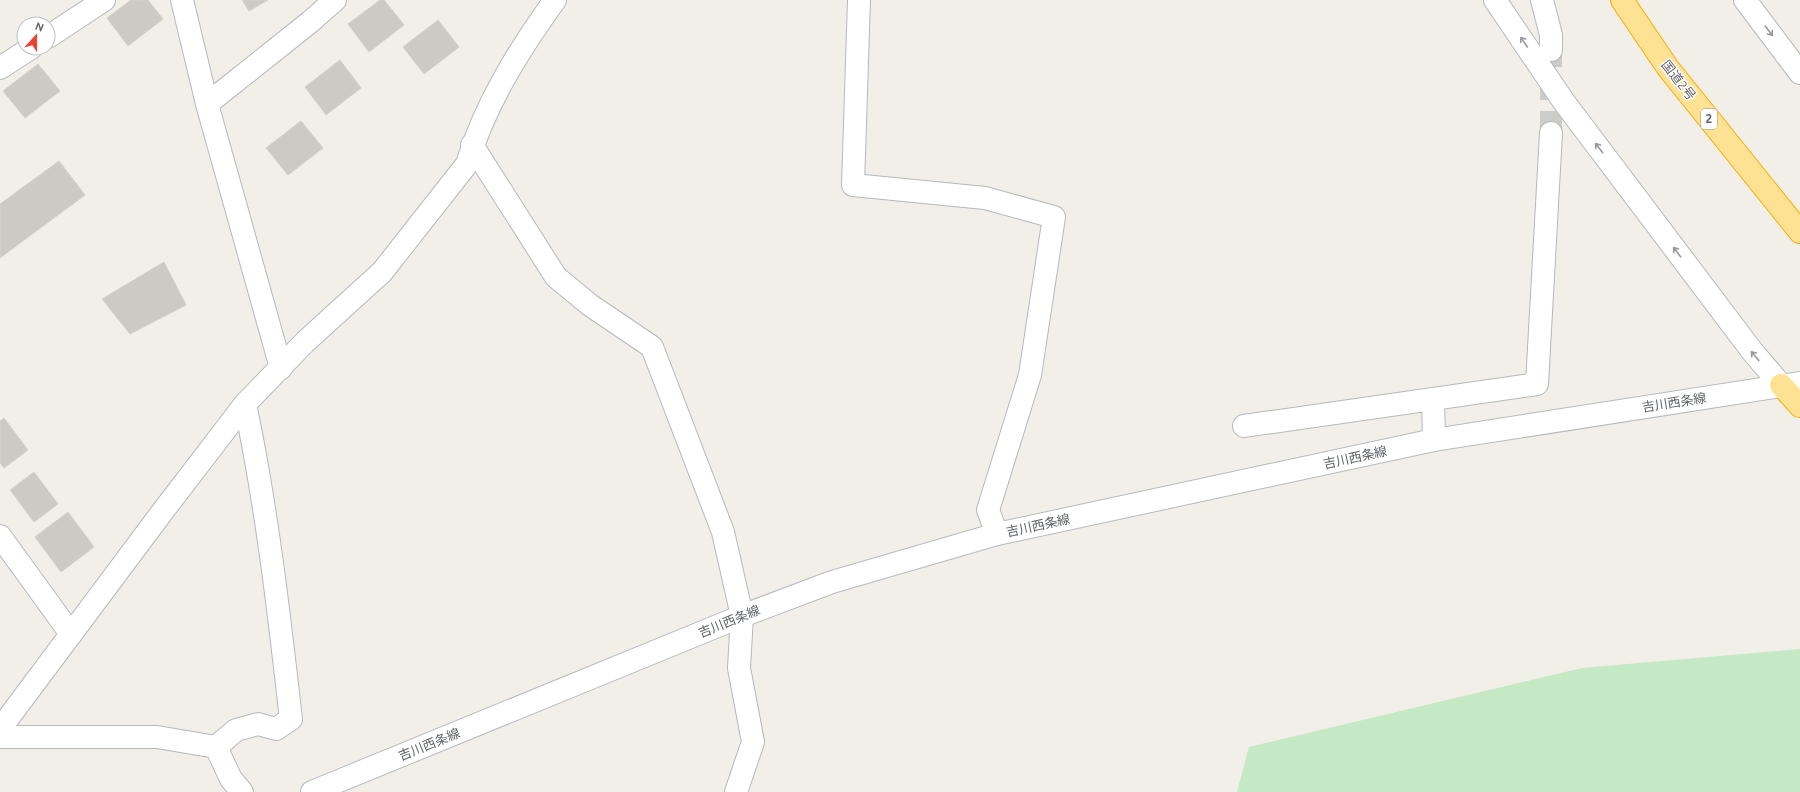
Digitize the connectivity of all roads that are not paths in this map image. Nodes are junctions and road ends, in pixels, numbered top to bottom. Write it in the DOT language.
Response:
graph roads {
  1 [pos="104,0"];
  2 [pos="182,0"];
  3 [pos="335,0"];
  4 [pos="555,0"];
  5 [pos="859,0"];
  6 [pos="1495,0"];
  7 [pos="1542,0"];
  8 [pos="1745,0"];
  9 [pos="1623,1"];
  10 [pos="56,32"];
  11 [pos="1551,50"];
  12 [pos="19,56"];
  13 [pos="0,68"];
  14 [pos="1800,73"];
  15 [pos="207,104"];
  16 [pos="1551,133"];
  17 [pos="472,145"];
  18 [pos="1800,232"];
  19 [pos="281,368"];
  20 [pos="1790,384"];
  21 [pos="1433,399"];
  22 [pos="245,404"];
  23 [pos="1800,406"];
  24 [pos="1244,426"];
  25 [pos="1434,440"];
  26 [pos="996,534"];
  27 [pos="0,536"];
  28 [pos="742,616"];
  29 [pos="71,634"];
  30 [pos="0,729"];
  31 [pos="0,736"];
  32 [pos="216,747"];
  33 [pos="242,792"];
  34 [pos="312,792"];
  35 [pos="736,792"];
  1 -- 10 [label="street"];
  2 -- 15 [label="street"];
  3 -- 15 [label="street"];
  4 -- 17 [label="street"];
  5 -- 26 [label="street"];
  20 -- 6 [label="street, one-way"];
  7 -- 11 [label="street"];
  8 -- 14 [label="street, one-way"];
  9 -- 18 [label="highway, 国道2号 / 2"];
  12 -- 13 [label="street"];
  15 -- 19 [label="street"];
  16 -- 21 [label="street"];
  17 -- 19 [label="street"];
  17 -- 28 [label="street"];
  19 -- 22 [label="street"];
  20 -- 23 [label="highway"];
  20 -- 25 [label="street, 吉川西条線"];
  21 -- 24 [label="street"];
  21 -- 25 [label="street"];
  22 -- 29 [label="street"];
  22 -- 32 [label="street"];
  25 -- 26 [label="street, 吉川西条線"];
  26 -- 28 [label="street, 吉川西条線"];
  27 -- 29 [label="street"];
  28 -- 34 [label="street, 吉川西条線"];
  28 -- 35 [label="street"];
  29 -- 30 [label="street"];
  31 -- 32 [label="street"];
  32 -- 33 [label="street"];
}
